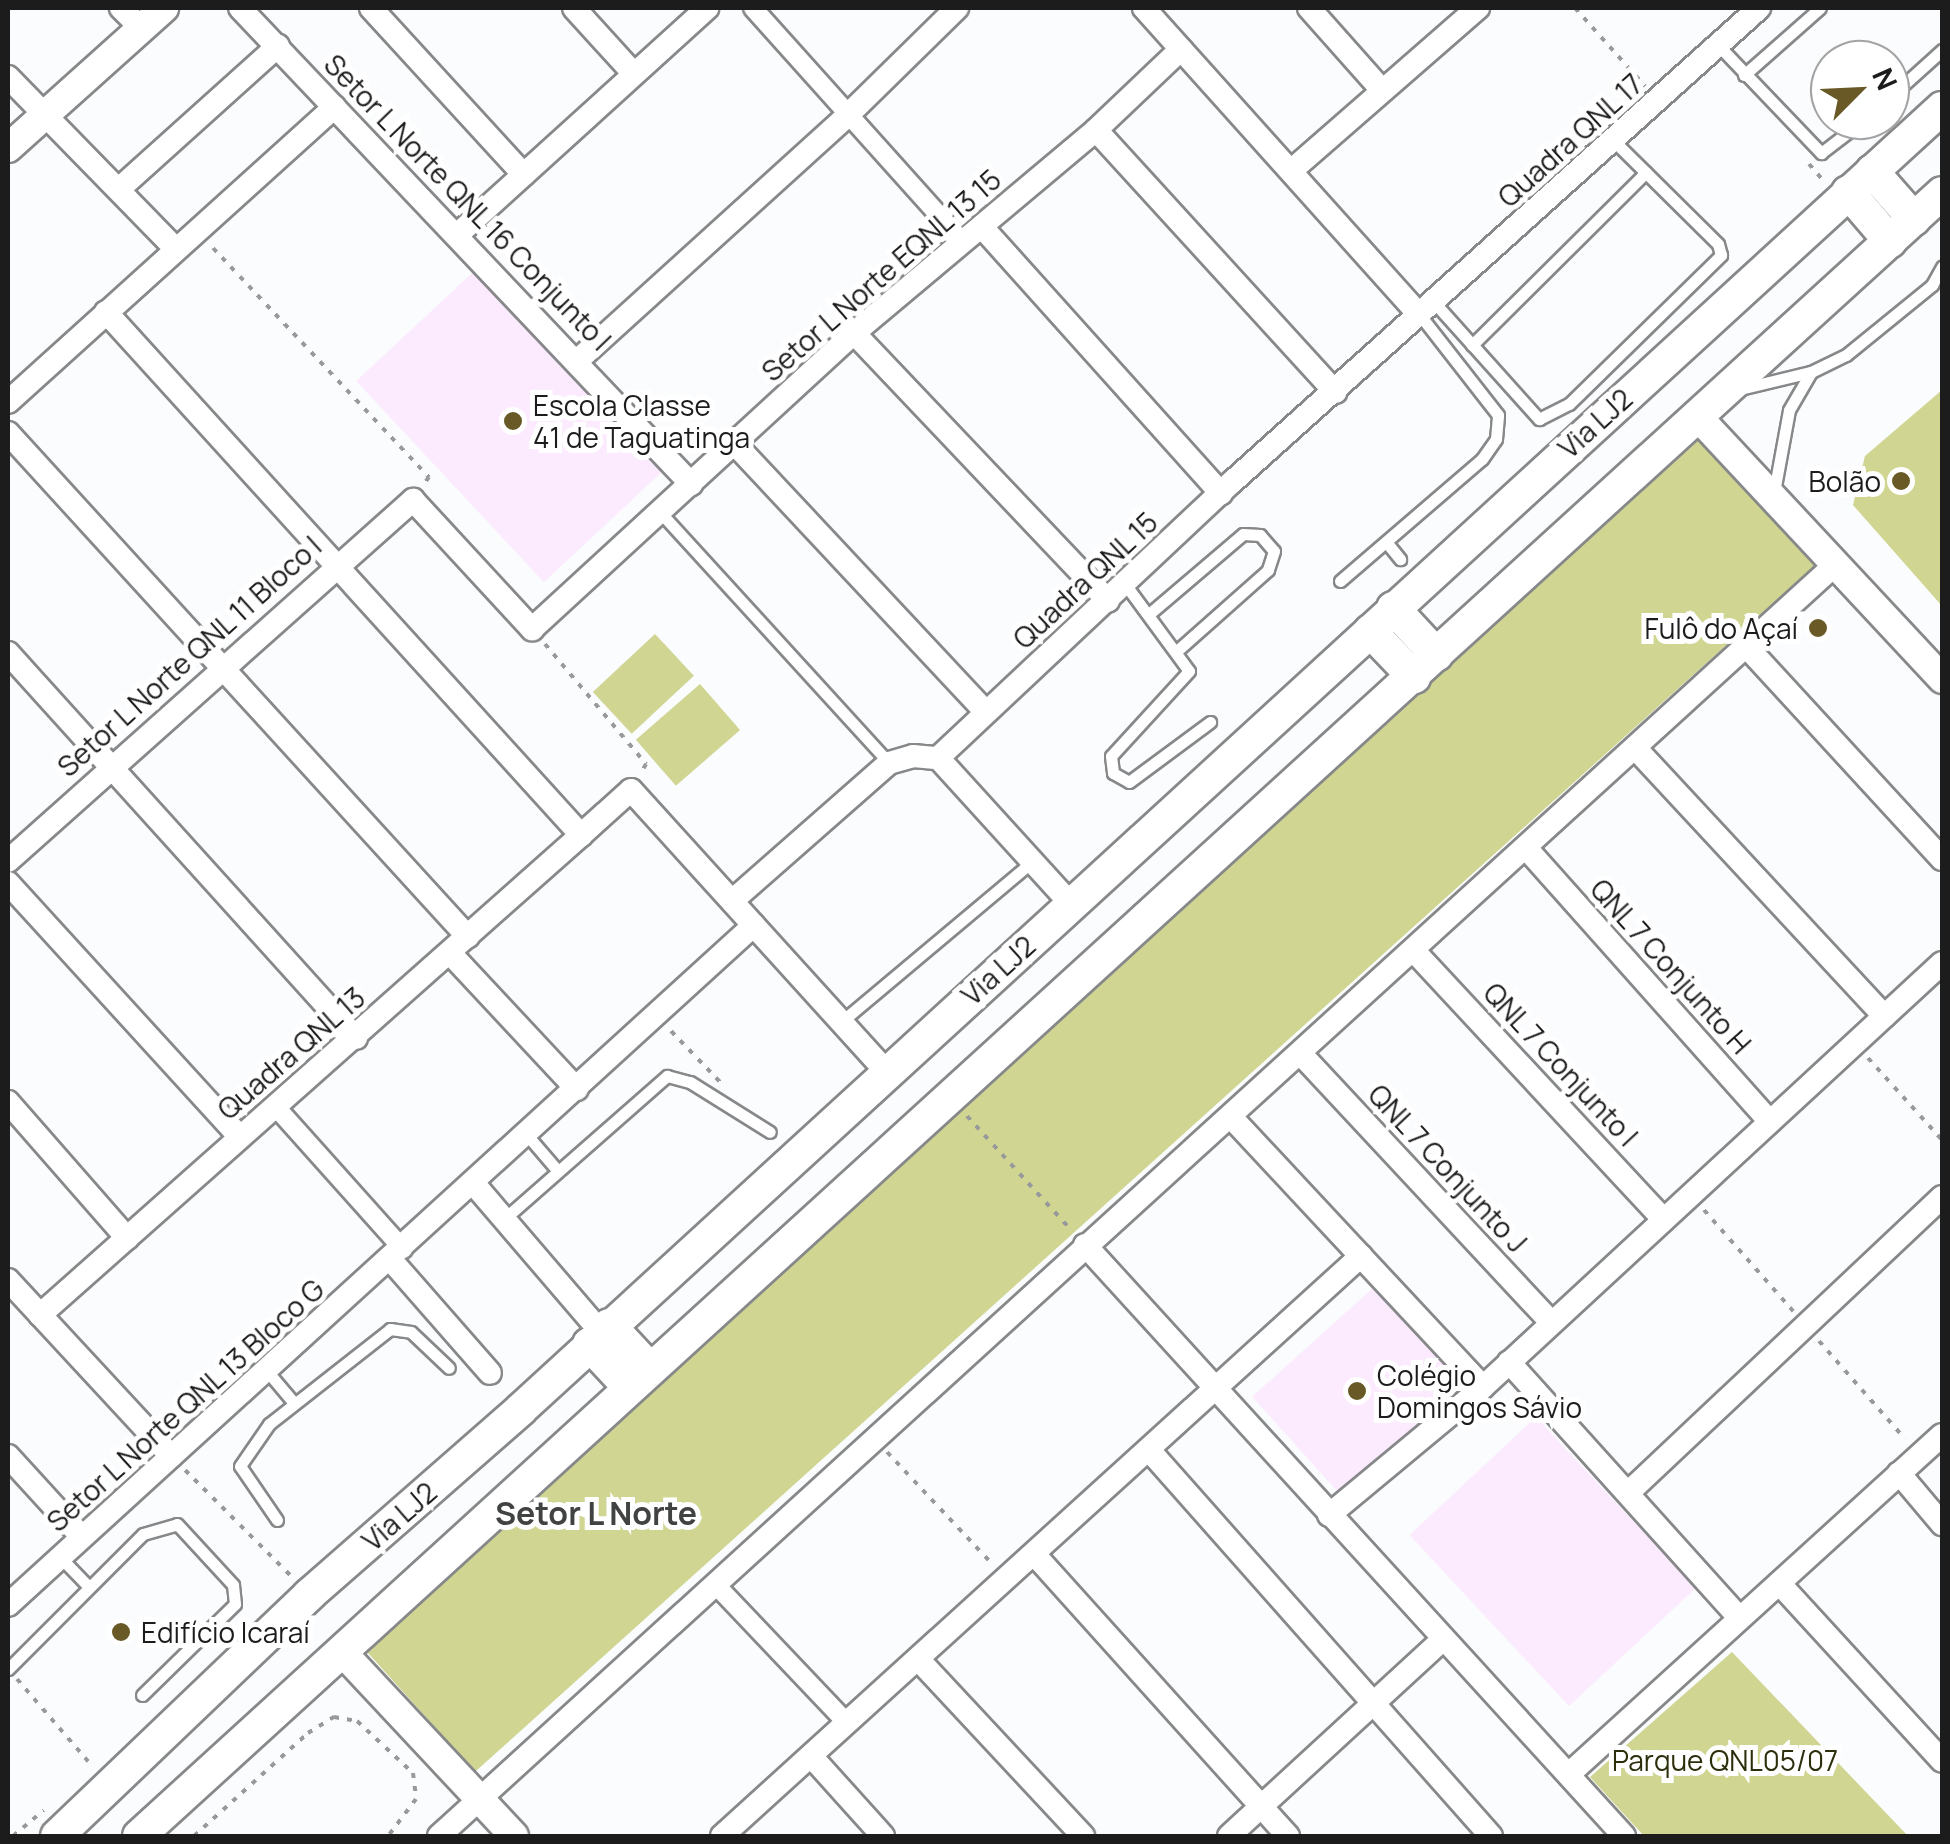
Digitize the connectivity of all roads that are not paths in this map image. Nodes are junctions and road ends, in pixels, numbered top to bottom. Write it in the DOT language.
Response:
graph roads {
  1 [pos="164,8"];
  2 [pos="240,8"];
  3 [pos="371,8"];
  4 [pos="574,8"];
  5 [pos="706,8"];
  6 [pos="752,8"];
  7 [pos="957,8"];
  8 [pos="1144,8"];
  9 [pos="1308,8"];
  10 [pos="1478,8"];
  11 [pos="1758,8"];
  12 [pos="1820,8"];
  13 [pos="131,18"];
  14 [pos="1717,44"];
  15 [pos="278,46"];
  16 [pos="1181,49"];
  17 [pos="1942,50"];
  18 [pos="634,74"];
  19 [pos="1744,74"];
  20 [pos="8,77"];
  21 [pos="1910,79"];
  22 [pos="1381,88"];
  23 [pos="335,107"];
  24 [pos="1942,108"];
  25 [pos="44,114"];
  26 [pos="848,115"];
  27 [pos="1096,130"];
  28 [pos="1838,140"];
  29 [pos="1616,142"];
  30 [pos="8,148"];
  31 [pos="1292,170"];
  32 [pos="1646,172"];
  33 [pos="524,175"];
  34 [pos="1860,182"];
  35 [pos="119,188"];
  36 [pos="1942,193"];
  37 [pos="982,227"];
  38 [pos="1902,230"];
  39 [pos="458,235"];
  40 [pos="962,241"];
  41 [pos="174,247"];
  42 [pos="1942,268"];
  43 [pos="1426,308"];
  44 [pos="106,312"];
  45 [pos="854,333"];
  46 [pos="1472,345"];
  47 [pos="578,360"];
  48 [pos="1811,372"];
  49 [pos="1335,392"];
  50 [pos="1726,392"];
  51 [pos="8,402"];
  52 [pos="1698,417"];
  53 [pos="8,433"];
  54 [pos="735,444"];
  55 [pos="691,484"];
  56 [pos="1221,493"];
  57 [pos="1773,496"];
  58 [pos="660,512"];
  59 [pos="1386,543"];
  60 [pos="1400,559"];
  61 [pos="333,564"];
  62 [pos="1836,564"];
  63 [pos="1340,581"];
  64 [pos="1117,592"];
  65 [pos="1393,608"];
  66 [pos="1149,614"];
  67 [pos="532,629"];
  68 [pos="1370,631"];
  69 [pos="1747,647"];
  70 [pos="1178,650"];
  71 [pos="8,653"];
  72 [pos="223,666"];
  73 [pos="1426,666"];
  74 [pos="1942,680"];
  75 [pos="986,712"];
  76 [pos="1210,722"];
  77 [pos="1638,750"];
  78 [pos="938,758"];
  79 [pos="889,763"];
  80 [pos="111,767"];
  81 [pos="581,835"];
  82 [pos="1526,850"];
  83 [pos="1942,859"];
  84 [pos="1033,860"];
  85 [pos="8,861"];
  86 [pos="8,884"];
  87 [pos="732,901"];
  88 [pos="1070,904"];
  89 [pos="754,925"];
  90 [pos="459,945"];
  91 [pos="1414,951"];
  92 [pos="1942,963"];
  93 [pos="1884,1016"];
  94 [pos="841,1022"];
  95 [pos="356,1038"];
  96 [pos="1300,1053"];
  97 [pos="887,1072"];
  98 [pos="577,1089"];
  99 [pos="8,1102"];
  100 [pos="275,1106"];
  101 [pos="1231,1117"];
  102 [pos="1770,1122"];
  103 [pos="770,1132"];
  104 [pos="527,1135"];
  105 [pos="240,1137"];
  106 [pos="557,1170"];
  107 [pos="474,1184"];
  108 [pos="1942,1197"];
  109 [pos="504,1219"];
  110 [pos="1664,1219"];
  111 [pos="127,1238"];
  112 [pos="1080,1240"];
  113 [pos="397,1255"];
  114 [pos="1361,1256"];
  115 [pos="8,1280"];
  116 [pos="40,1315"];
  117 [pos="1552,1323"];
  118 [pos="600,1334"];
  119 [pos="1509,1362"];
  120 [pos="450,1368"];
  121 [pos="267,1371"];
  122 [pos="490,1373"];
  123 [pos="640,1378"];
  124 [pos="1483,1386"];
  125 [pos="1213,1389"];
  126 [pos="294,1403"];
  127 [pos="1942,1436"];
  128 [pos="1149,1450"];
  129 [pos="8,1456"];
  130 [pos="171,1456"];
  131 [pos="1899,1473"];
  132 [pos="1628,1492"];
  133 [pos="1329,1516"];
  134 [pos="278,1520"];
  135 [pos="1942,1524"];
  136 [pos="82,1536"];
  137 [pos="1034,1554"];
  138 [pos="60,1556"];
  139 [pos="1779,1582"];
  140 [pos="715,1584"];
  141 [pos="88,1586"];
  142 [pos="8,1606"];
  143 [pos="1739,1618"];
  144 [pos="1441,1641"];
  145 [pos="344,1652"];
  146 [pos="918,1658"];
  147 [pos="8,1668"];
  148 [pos="142,1695"];
  149 [pos="1373,1705"];
  150 [pos="848,1722"];
  151 [pos="811,1756"];
  152 [pos="1942,1761"];
  153 [pos="1569,1774"];
  154 [pos="479,1798"];
  155 [pos="1261,1807"];
  156 [pos="57,1836"];
  157 [pos="138,1836"];
  158 [pos="439,1836"];
  159 [pos="514,1836"];
  160 [pos="722,1836"];
  161 [pos="883,1836"];
  162 [pos="1083,1836"];
  163 [pos="1229,1836"];
  164 [pos="1288,1836"];
  165 [pos="1491,1836"];
  166 [pos="1624,1836"];
  1 -- 13 [label="street"];
  2 -- 15 [label="street, Setor L Norte QNL 16 Conjunto I"];
  3 -- 33 [label="street"];
  4 -- 18 [label="street"];
  5 -- 18 [label="street"];
  6 -- 26 [label="street"];
  7 -- 26 [label="street"];
  8 -- 16 [label="street"];
  9 -- 22 [label="street"];
  10 -- 22 [label="street"];
  11 -- 14 [label="street, Quadra QNL 17"];
  12 -- 19 [label="lane"];
  13 -- 25 [label="street"];
  14 -- 19 [label="lane"];
  14 -- 29 [label="street, Quadra QNL 17"];
  15 -- 23 [label="street, Setor L Norte QNL 16 Conjunto I"];
  15 -- 35 [label="street"];
  16 -- 27 [label="street, Setor L Norte EQNL 13 15"];
  16 -- 31 [label="street"];
  17 -- 21 [label="lane"];
  18 -- 33 [label="street"];
  19 -- 28 [label="lane"];
  20 -- 25 [label="street"];
  22 -- 31 [label="street"];
  23 -- 39 [label="street, Setor L Norte QNL 16 Conjunto I"];
  23 -- 41 [label="street"];
  24 -- 34 [label="main road, Via LJ2"];
  25 -- 30 [label="street"];
  25 -- 35 [label="street"];
  26 -- 40 [label="street"];
  26 -- 47 [label="street"];
  27 -- 37 [label="street, Setor L Norte EQNL 13 15"];
  27 -- 49 [label="street"];
  29 -- 32 [label="lane"];
  29 -- 43 [label="street, Quadra QNL 17"];
  31 -- 43 [label="street"];
  32 -- 46 [label="lane"];
  32 -- 46 [label="lane"];
  33 -- 39 [label="street"];
  34 -- 38 [label="main road"];
  34 -- 65 [label="main road, Via LJ2"];
  35 -- 41 [label="street"];
  36 -- 38 [label="main road"];
  37 -- 40 [label="street, Setor L Norte EQNL 13 15"];
  37 -- 56 [label="street"];
  38 -- 50 [label="main road"];
  39 -- 47 [label="street, Setor L Norte QNL 16 Conjunto I"];
  40 -- 45 [label="street, Setor L Norte EQNL 13 15"];
  41 -- 44 [label="street"];
  42 -- 48 [label="lane"];
  43 -- 46 [label="lane"];
  43 -- 49 [label="street, Quadra QNL 15"];
  43 -- 59 [label="lane"];
  44 -- 51 [label="street"];
  44 -- 61 [label="street"];
  45 -- 54 [label="street, Setor L Norte EQNL 13 15"];
  45 -- 64 [label="street"];
  47 -- 55 [label="street, Setor L Norte QNL 16 Conjunto I"];
  48 -- 50 [label="lane"];
  48 -- 57 [label="lane"];
  49 -- 56 [label="street, Quadra QNL 15"];
  50 -- 52 [label="main road"];
  52 -- 57 [label="street"];
  52 -- 73 [label="main road"];
  53 -- 72 [label="street"];
  54 -- 55 [label="street, Setor L Norte EQNL 13 15"];
  54 -- 75 [label="street"];
  55 -- 58 [label="street, Setor L Norte EQNL 13 15"];
  56 -- 64 [label="street, Quadra QNL 15"];
  57 -- 62 [label="street"];
  58 -- 67 [label="street, Setor L Norte EQNL 13 15"];
  58 -- 79 [label="lane"];
  59 -- 60 [label="lane"];
  59 -- 63 [label="lane"];
  61 -- 67 [label="street, Setor L Norte QNL 11 Bloco I"];
  61 -- 72 [label="street, Setor L Norte QNL 11 Bloco I"];
  61 -- 81 [label="street"];
  62 -- 69 [label="street"];
  62 -- 74 [label="street"];
  64 -- 66 [label="lane"];
  64 -- 75 [label="street, Quadra QNL 15"];
  65 -- 68 [label="main road, Via LJ2"];
  65 -- 73 [label="main road"];
  66 -- 70 [label="lane"];
  66 -- 70 [label="lane"];
  68 -- 73 [label="main road"];
  68 -- 88 [label="main road, Via LJ2"];
  69 -- 77 [label="street"];
  69 -- 83 [label="street"];
  70 -- 76 [label="lane"];
  71 -- 80 [label="street"];
  72 -- 80 [label="street, Setor L Norte QNL 11 Bloco I"];
  72 -- 90 [label="street"];
  73 -- 123 [label="main road"];
  75 -- 78 [label="street, Quadra QNL 15"];
  77 -- 82 [label="street"];
  77 -- 93 [label="street"];
  78 -- 79 [label="street"];
  78 -- 84 [label="street"];
  79 -- 87 [label="street"];
  80 -- 85 [label="street, Setor L Norte QNL 11 Bloco I"];
  80 -- 95 [label="street"];
  81 -- 87 [label="street, Quadra QNL 13"];
  81 -- 90 [label="street, Quadra QNL 13"];
  82 -- 91 [label="street"];
  82 -- 102 [label="street, QNL 7 Conjunto H"];
  84 -- 88 [label="street"];
  84 -- 94 [label="lane"];
  86 -- 105 [label="street"];
  87 -- 89 [label="street"];
  88 -- 97 [label="main road, Via LJ2"];
  89 -- 94 [label="street"];
  89 -- 98 [label="street, Setor L Norte QNL 13 Bloco G"];
  90 -- 95 [label="street, Quadra QNL 13"];
  90 -- 98 [label="street"];
  91 -- 96 [label="street"];
  91 -- 110 [label="street, QNL 7 Conjunto I"];
  92 -- 93 [label="street"];
  93 -- 102 [label="street"];
  94 -- 97 [label="street"];
  95 -- 100 [label="street, Quadra QNL 13"];
  96 -- 101 [label="street"];
  96 -- 117 [label="street, QNL 7 Conjunto J"];
  97 -- 118 [label="main road, Via LJ2"];
  98 -- 104 [label="street, Setor L Norte QNL 13 Bloco G"];
  99 -- 111 [label="street"];
  100 -- 105 [label="street, Quadra QNL 13"];
  100 -- 113 [label="street"];
  101 -- 112 [label="street"];
  101 -- 114 [label="street"];
  102 -- 110 [label="street"];
  103 -- 106 [label="lane"];
  104 -- 106 [label="lane"];
  104 -- 107 [label="street, Setor L Norte QNL 13 Bloco G"];
  105 -- 111 [label="street, Quadra QNL 13"];
  106 -- 109 [label="lane"];
  107 -- 109 [label="street"];
  107 -- 113 [label="street, Setor L Norte QNL 13 Bloco G"];
  108 -- 132 [label="street"];
  109 -- 118 [label="street"];
  110 -- 117 [label="street"];
  111 -- 116 [label="street, Quadra QNL 13"];
  112 -- 125 [label="street"];
  112 -- 140 [label="street"];
  113 -- 121 [label="street, Setor L Norte QNL 13 Bloco G"];
  113 -- 122 [label="street"];
  114 -- 124 [label="street"];
  114 -- 125 [label="street"];
  115 -- 116 [label="street"];
  116 -- 130 [label="street"];
  117 -- 119 [label="street"];
  118 -- 123 [label="main road"];
  118 -- 156 [label="main road, Via LJ2"];
  119 -- 124 [label="street"];
  119 -- 132 [label="street"];
  120 -- 126 [label="lane"];
  121 -- 126 [label="lane"];
  121 -- 130 [label="street, Setor L Norte QNL 13 Bloco G"];
  123 -- 145 [label="main road"];
  124 -- 133 [label="street"];
  125 -- 128 [label="street"];
  125 -- 133 [label="street"];
  126 -- 134 [label="lane"];
  127 -- 131 [label="street"];
  128 -- 137 [label="street"];
  128 -- 149 [label="street"];
  129 -- 136 [label="street"];
  130 -- 136 [label="street, Setor L Norte QNL 13 Bloco G"];
  131 -- 135 [label="street"];
  131 -- 139 [label="street"];
  132 -- 143 [label="street"];
  133 -- 144 [label="street"];
  136 -- 138 [label="street, Setor L Norte QNL 13 Bloco G"];
  137 -- 146 [label="street"];
  137 -- 155 [label="street"];
  138 -- 141 [label="lane"];
  138 -- 142 [label="street, Setor L Norte QNL 13 Bloco G"];
  139 -- 143 [label="street"];
  139 -- 152 [label="street"];
  140 -- 150 [label="street"];
  140 -- 154 [label="street"];
  141 -- 147 [label="lane"];
  141 -- 148 [label="lane"];
  143 -- 153 [label="street"];
  144 -- 149 [label="street"];
  144 -- 153 [label="street"];
  145 -- 154 [label="street"];
  145 -- 157 [label="main road"];
  146 -- 150 [label="street"];
  146 -- 162 [label="street"];
  149 -- 155 [label="street"];
  149 -- 165 [label="street"];
  150 -- 151 [label="street"];
  151 -- 160 [label="street"];
  151 -- 161 [label="street"];
  153 -- 166 [label="street"];
  154 -- 158 [label="street"];
  154 -- 159 [label="street"];
  155 -- 163 [label="street"];
  155 -- 164 [label="street"];
}
